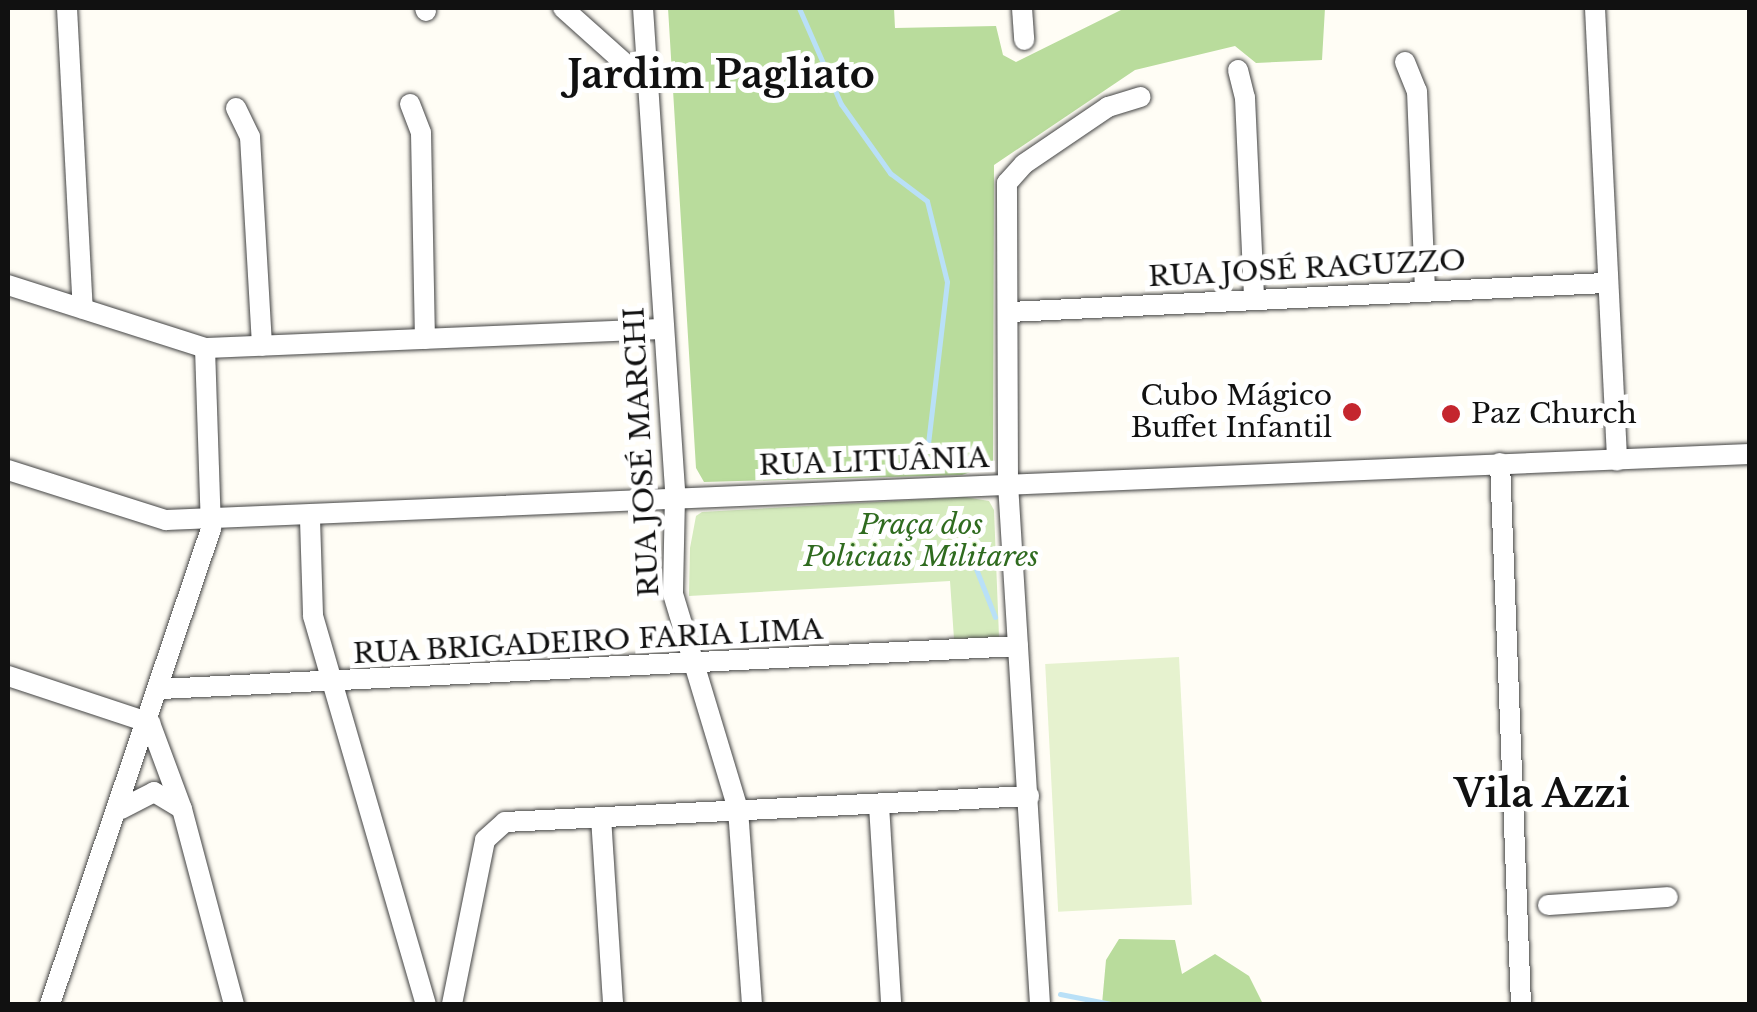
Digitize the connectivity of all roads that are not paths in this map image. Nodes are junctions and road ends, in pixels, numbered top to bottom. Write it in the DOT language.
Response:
graph roads {
  1 [pos="67,8"];
  2 [pos="563,8"];
  3 [pos="643,8"];
  4 [pos="1022,8"];
  5 [pos="1595,8"];
  6 [pos="1024,40"];
  7 [pos="1405,62"];
  8 [pos="1238,70"];
  9 [pos="647,83"];
  10 [pos="1140,97"];
  11 [pos="410,104"];
  12 [pos="236,108"];
  13 [pos="1606,283"];
  14 [pos="8,285"];
  15 [pos="1425,290"];
  16 [pos="1254,299"];
  17 [pos="82,308"];
  18 [pos="1010,312"];
  19 [pos="663,330"];
  20 [pos="425,339"];
  21 [pos="262,346"];
  22 [pos="205,348"];
  23 [pos="1750,454"];
  24 [pos="1617,460"];
  25 [pos="1500,464"];
  26 [pos="8,470"];
  27 [pos="1008,484"];
  28 [pos="675,496"];
  29 [pos="310,519"];
  30 [pos="210,520"];
  31 [pos="1018,646"];
  32 [pos="696,665"];
  33 [pos="8,676"];
  34 [pos="332,683"];
  35 [pos="161,689"];
  36 [pos="150,723"];
  37 [pos="1029,796"];
  38 [pos="879,805"];
  39 [pos="121,809"];
  40 [pos="182,810"];
  41 [pos="738,810"];
  42 [pos="601,817"];
  43 [pos="1668,897"];
  44 [pos="1548,905"];
  45 [pos="453,998"];
  46 [pos="425,1000"];
  47 [pos="50,1004"];
  48 [pos="234,1004"];
  49 [pos="613,1004"];
  50 [pos="752,1004"];
  51 [pos="891,1004"];
  52 [pos="1040,1004"];
  53 [pos="1522,1004"];
  1 -- 17 [label="street"];
  2 -- 9 [label="street"];
  3 -- 9 [label="street, RUA JOSÉ MARCHI"];
  4 -- 6 [label="street"];
  5 -- 13 [label="street"];
  7 -- 15 [label="street"];
  8 -- 16 [label="street"];
  9 -- 19 [label="street, RUA JOSÉ MARCHI"];
  10 -- 18 [label="street"];
  11 -- 20 [label="street"];
  12 -- 21 [label="street"];
  13 -- 15 [label="street, RUA JOSÉ RAGUZZO"];
  13 -- 24 [label="street"];
  14 -- 17 [label="street"];
  15 -- 16 [label="street, RUA JOSÉ RAGUZZO"];
  16 -- 18 [label="street, RUA JOSÉ RAGUZZO"];
  17 -- 22 [label="street"];
  18 -- 27 [label="street"];
  19 -- 20 [label="street"];
  19 -- 28 [label="street, RUA JOSÉ MARCHI"];
  20 -- 21 [label="street"];
  21 -- 22 [label="street"];
  22 -- 30 [label="street"];
  23 -- 24 [label="street, RUA LITUÂNIA"];
  24 -- 25 [label="street, RUA LITUÂNIA"];
  25 -- 27 [label="street, RUA LITUÂNIA"];
  25 -- 53 [label="street"];
  26 -- 30 [label="street, RUA LITUÂNIA"];
  27 -- 28 [label="street, RUA LITUÂNIA"];
  27 -- 31 [label="street"];
  28 -- 29 [label="street, RUA LITUÂNIA"];
  28 -- 32 [label="street, RUA JOSÉ MARCHI"];
  29 -- 30 [label="street, RUA LITUÂNIA"];
  29 -- 34 [label="street"];
  30 -- 35 [label="street"];
  31 -- 32 [label="street, RUA BRIGADEIRO FARIA LIMA"];
  31 -- 37 [label="street"];
  32 -- 34 [label="street, RUA BRIGADEIRO FARIA LIMA"];
  32 -- 41 [label="street, RUA JOSÉ MARCHI"];
  33 -- 36 [label="street"];
  34 -- 35 [label="street, RUA BRIGADEIRO FARIA LIMA"];
  34 -- 46 [label="street"];
  35 -- 36 [label="street"];
  36 -- 39 [label="street"];
  36 -- 40 [label="street"];
  37 -- 38 [label="street"];
  37 -- 52 [label="street"];
  38 -- 41 [label="street"];
  38 -- 51 [label="street"];
  39 -- 40 [label="street"];
  39 -- 47 [label="street"];
  40 -- 48 [label="street"];
  41 -- 42 [label="street"];
  41 -- 50 [label="street, RUA JOSÉ MARCHI"];
  42 -- 45 [label="street"];
  42 -- 49 [label="street"];
  43 -- 44 [label="street"];
  45 -- 46 [label="street"];
}
